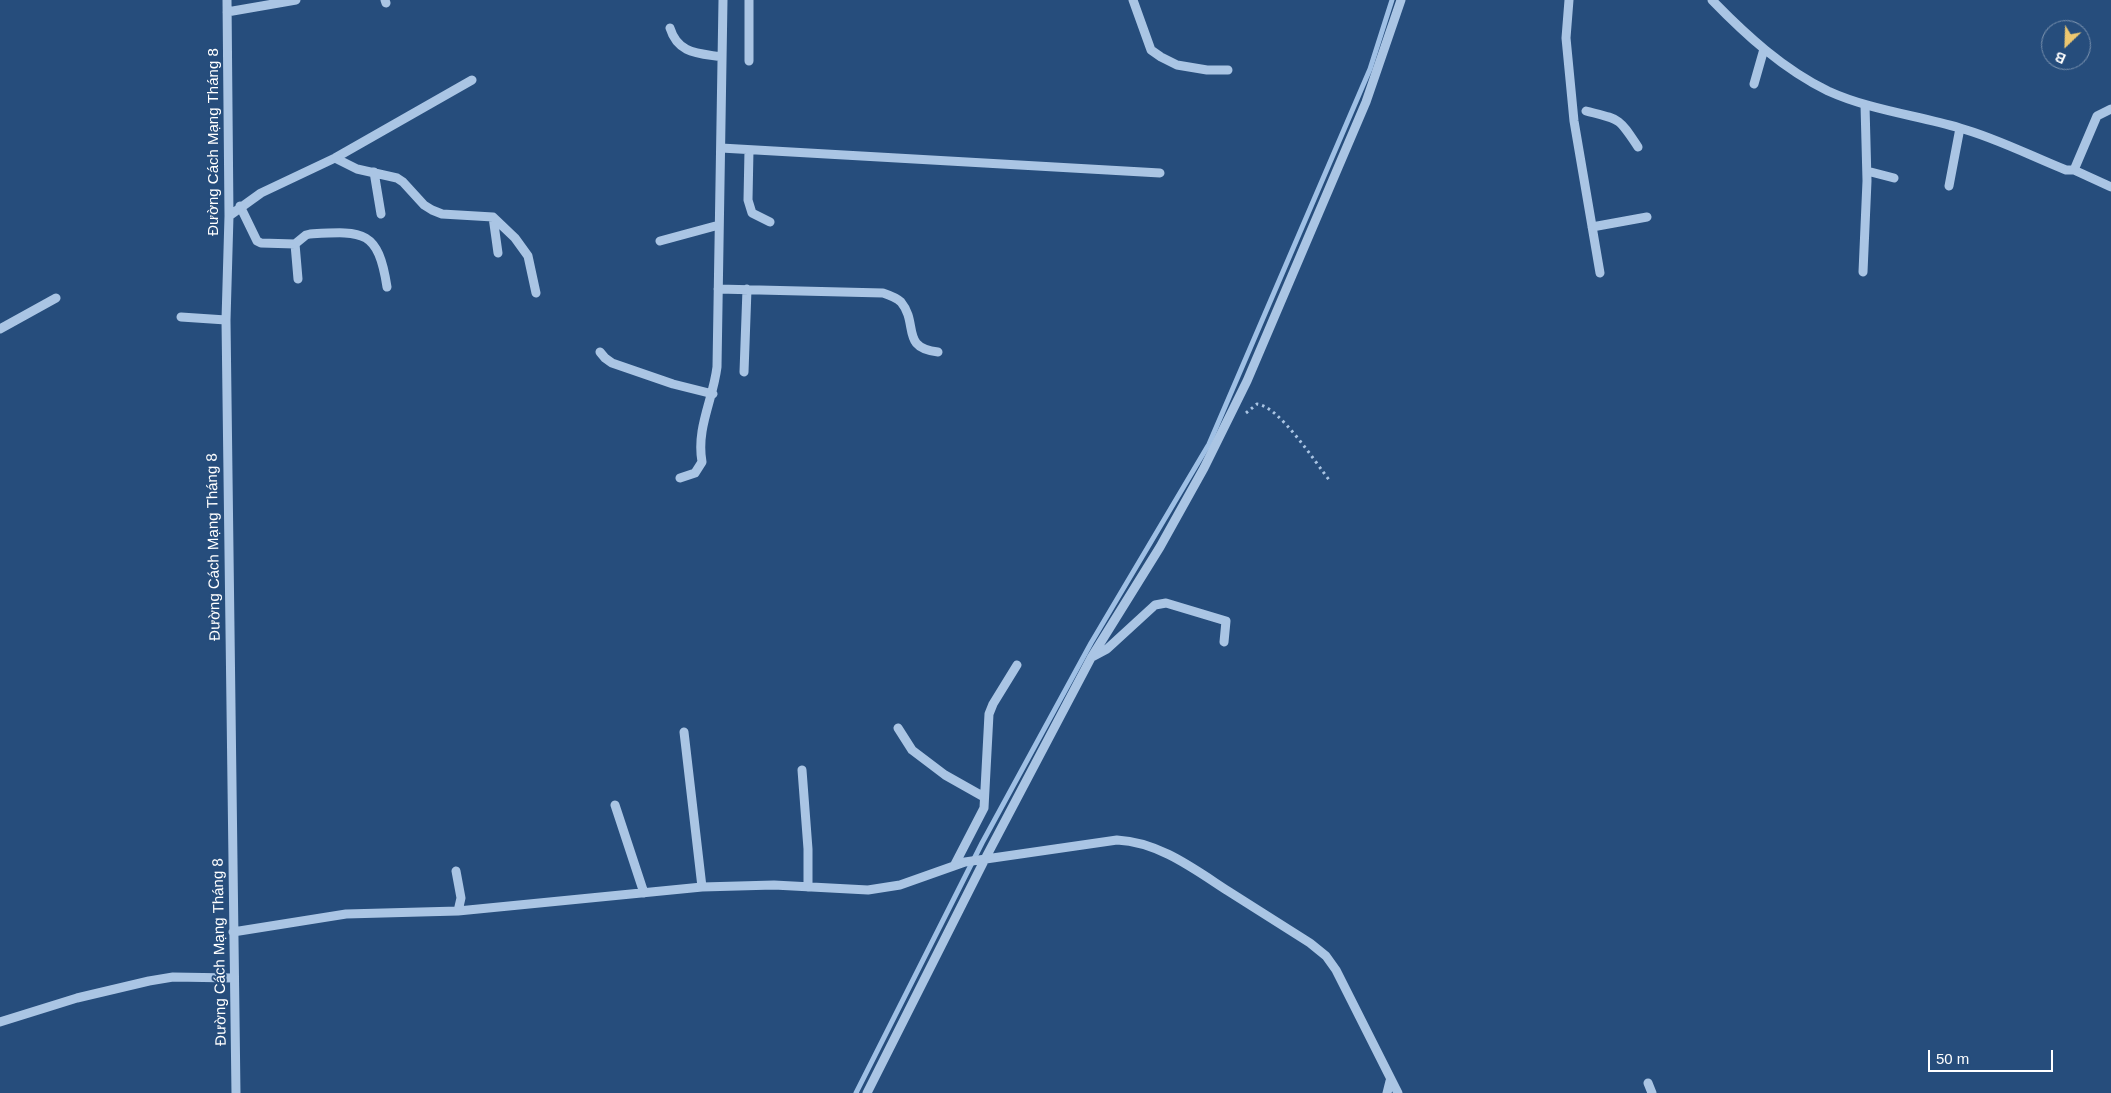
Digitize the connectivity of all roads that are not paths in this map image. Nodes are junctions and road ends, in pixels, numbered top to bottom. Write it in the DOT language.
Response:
graph roads {
  1 [pos="226,0"];
  2 [pos="296,0"];
  3 [pos="723,0"];
  4 [pos="750,0"];
  5 [pos="1133,0"];
  6 [pos="1401,0"];
  7 [pos="1569,0"];
  8 [pos="1712,0"];
  9 [pos="227,12"];
  10 [pos="670,28"];
  11 [pos="1764,49"];
  12 [pos="722,57"];
  13 [pos="749,61"];
  14 [pos="1228,70"];
  15 [pos="472,80"];
  16 [pos="1754,84"];
  17 [pos="1865,105"];
  18 [pos="1580,109"];
  19 [pos="2111,109"];
  20 [pos="1960,128"];
  21 [pos="1638,147"];
  22 [pos="720,148"];
  23 [pos="749,150"];
  24 [pos="335,158"];
  25 [pos="2074,170"];
  26 [pos="1867,171"];
  27 [pos="374,172"];
  28 [pos="1160,173"];
  29 [pos="1894,178"];
  30 [pos="1949,186"];
  31 [pos="2111,187"];
  32 [pos="240,206"];
  33 [pos="381,214"];
  34 [pos="229,216"];
  35 [pos="493,217"];
  36 [pos="1647,217"];
  37 [pos="770,222"];
  38 [pos="719,225"];
  39 [pos="1592,228"];
  40 [pos="660,241"];
  41 [pos="295,244"];
  42 [pos="498,253"];
  43 [pos="1863,272"];
  44 [pos="1600,273"];
  45 [pos="298,279"];
  46 [pos="387,287"];
  47 [pos="718,288"];
  48 [pos="747,289"];
  49 [pos="536,294"];
  50 [pos="56,298"];
  51 [pos="181,317"];
  52 [pos="226,320"];
  53 [pos="0,330"];
  54 [pos="600,352"];
  55 [pos="938,352"];
  56 [pos="744,372"];
  57 [pos="713,394"];
  58 [pos="680,478"];
  59 [pos="1224,642"];
  60 [pos="1091,658"];
  61 [pos="1017,665"];
  62 [pos="898,728"];
  63 [pos="684,732"];
  64 [pos="802,770"];
  65 [pos="984,797"];
  66 [pos="615,805"];
  67 [pos="983,859"];
  68 [pos="954,866"];
  69 [pos="456,871"];
  70 [pos="702,887"];
  71 [pos="808,887"];
  72 [pos="644,893"];
  73 [pos="458,911"];
  74 [pos="232,932"];
  75 [pos="233,978"];
  76 [pos="0,1022"];
  77 [pos="1390,1081"];
  78 [pos="1648,1083"];
  79 [pos="236,1093"];
  80 [pos="866,1093"];
  81 [pos="1387,1093"];
  82 [pos="1398,1093"];
  83 [pos="1652,1093"];
  1 -- 9 [label="street, Đường Cách Mạng Tháng 8"];
  2 -- 9 [label="street"];
  3 -- 12 [label="street"];
  4 -- 13 [label="street"];
  5 -- 14 [label="street"];
  6 -- 60 [label="street"];
  7 -- 18 [label="street"];
  8 -- 11 [label="street"];
  9 -- 34 [label="street, Đường Cách Mạng Tháng 8"];
  10 -- 12 [label="street"];
  11 -- 16 [label="street"];
  11 -- 17 [label="street"];
  12 -- 22 [label="street"];
  15 -- 24 [label="street"];
  17 -- 20 [label="street"];
  17 -- 26 [label="street"];
  18 -- 21 [label="street"];
  18 -- 39 [label="street"];
  19 -- 25 [label="street"];
  20 -- 25 [label="street"];
  20 -- 30 [label="street"];
  22 -- 23 [label="street"];
  22 -- 38 [label="street"];
  23 -- 28 [label="street"];
  23 -- 37 [label="street"];
  24 -- 27 [label="street"];
  24 -- 32 [label="street"];
  25 -- 31 [label="street"];
  26 -- 29 [label="street"];
  26 -- 43 [label="street"];
  27 -- 33 [label="street"];
  27 -- 35 [label="street"];
  32 -- 34 [label="street"];
  32 -- 41 [label="street"];
  34 -- 52 [label="street, Đường Cách Mạng Tháng 8"];
  35 -- 42 [label="street"];
  35 -- 49 [label="street"];
  36 -- 39 [label="street"];
  38 -- 40 [label="street"];
  38 -- 47 [label="street"];
  39 -- 44 [label="street"];
  41 -- 45 [label="street"];
  41 -- 46 [label="street"];
  47 -- 48 [label="street"];
  47 -- 57 [label="street"];
  48 -- 55 [label="street"];
  48 -- 56 [label="street"];
  50 -- 53 [label="street"];
  51 -- 52 [label="street"];
  52 -- 74 [label="street, Đường Cách Mạng Tháng 8"];
  54 -- 57 [label="street"];
  57 -- 58 [label="street"];
  59 -- 60 [label="street"];
  60 -- 67 [label="street"];
  61 -- 65 [label="street"];
  62 -- 65 [label="street"];
  63 -- 70 [label="street"];
  64 -- 71 [label="street"];
  65 -- 68 [label="street"];
  66 -- 72 [label="street"];
  67 -- 68 [label="street"];
  67 -- 77 [label="street"];
  67 -- 80 [label="street"];
  68 -- 71 [label="street"];
  69 -- 73 [label="street"];
  70 -- 71 [label="street"];
  70 -- 72 [label="street"];
  72 -- 73 [label="street"];
  73 -- 74 [label="street"];
  74 -- 75 [label="street, Đường Cách Mạng Tháng 8"];
  75 -- 76 [label="street"];
  75 -- 79 [label="street, Đường Cách Mạng Tháng 8"];
  77 -- 81 [label="street"];
  77 -- 82 [label="street"];
  78 -- 83 [label="street"];
}
